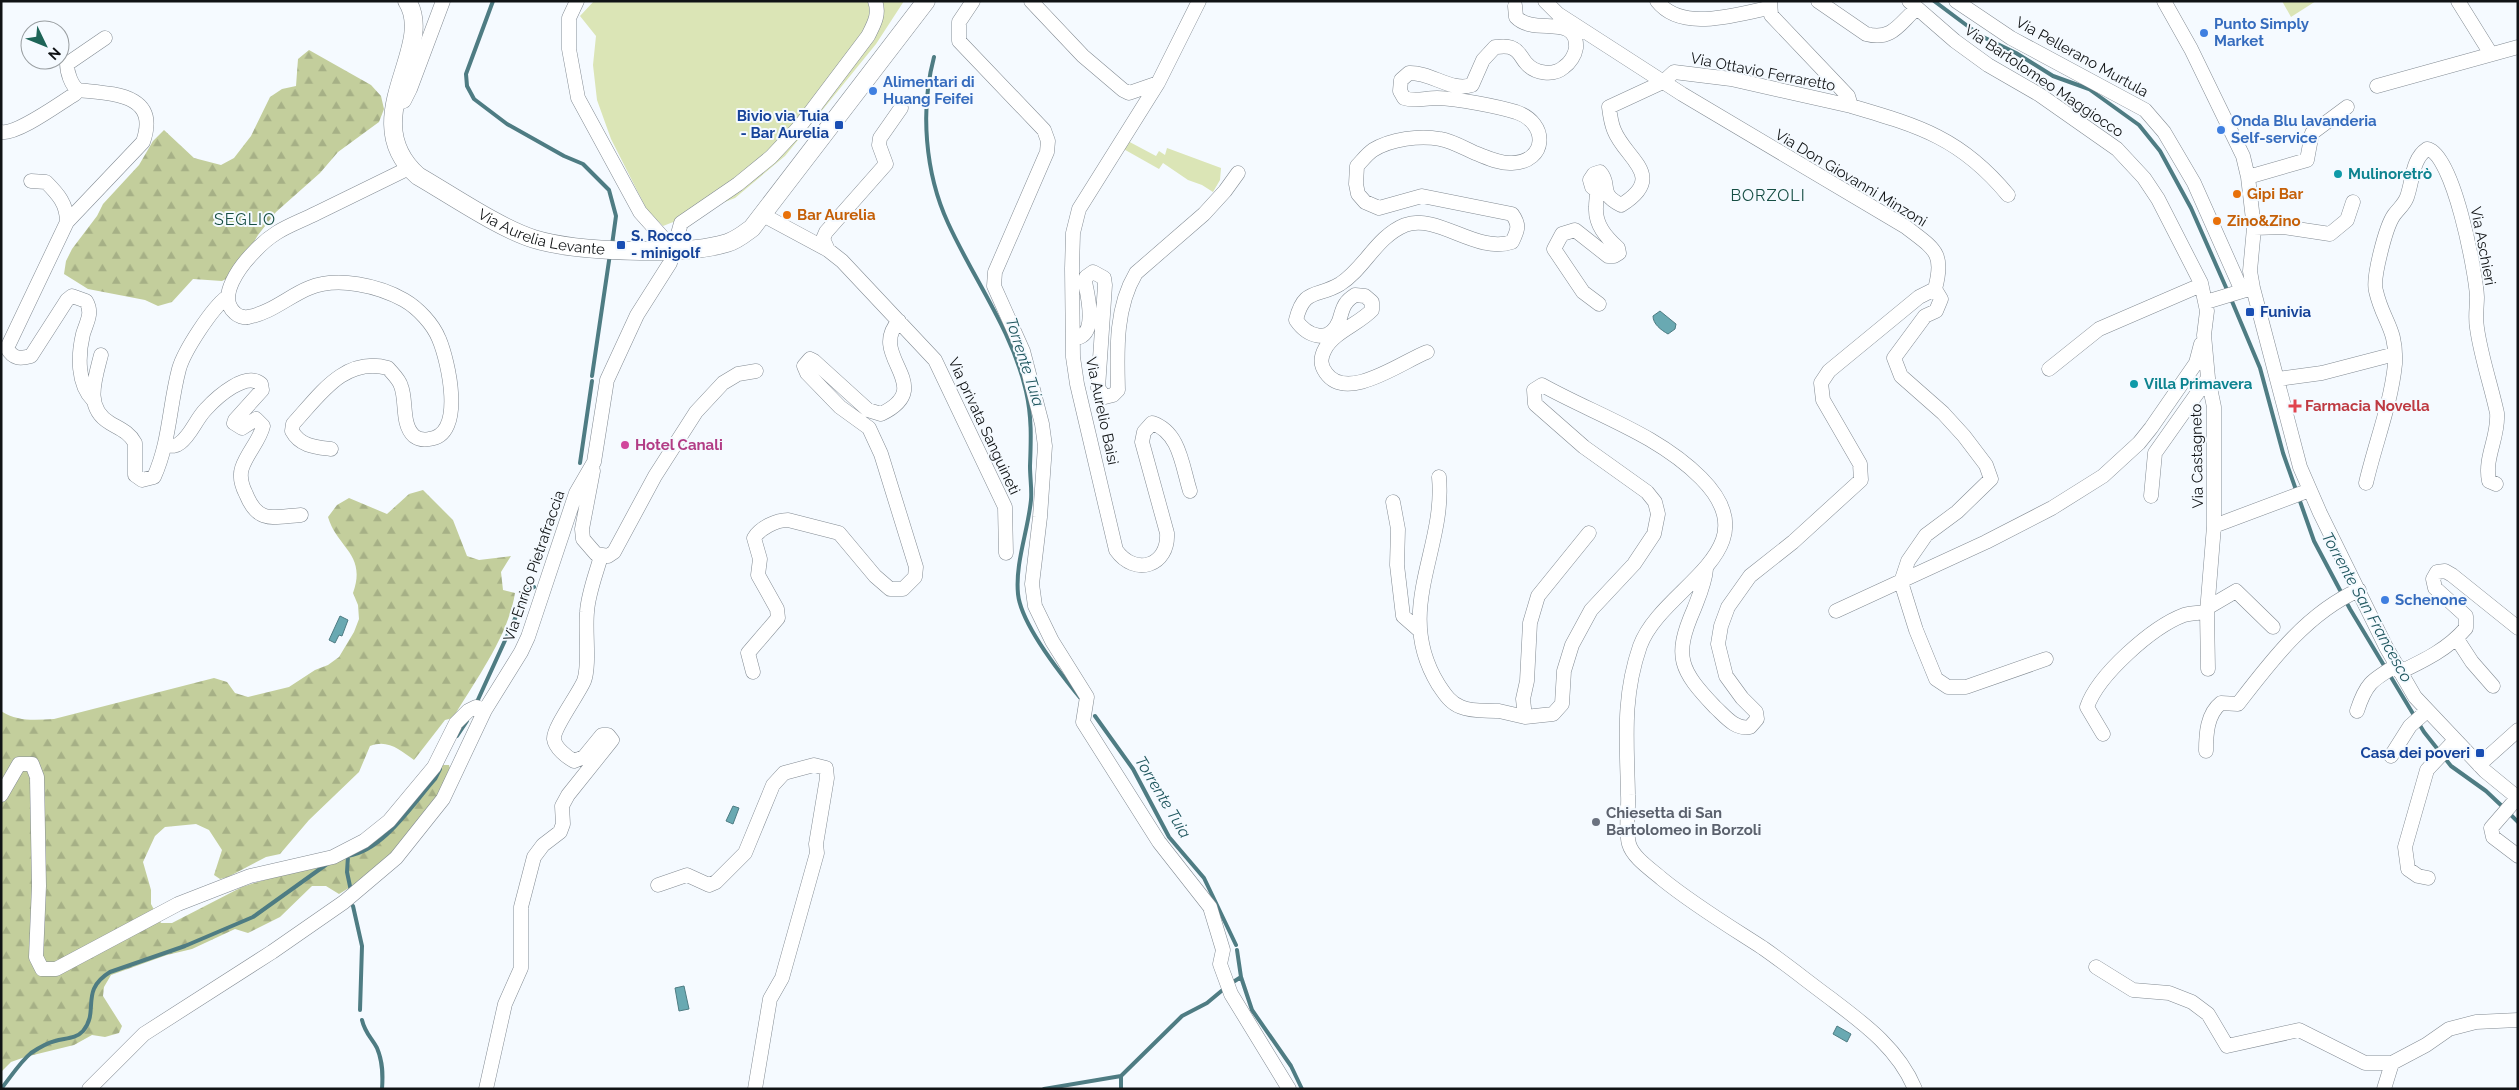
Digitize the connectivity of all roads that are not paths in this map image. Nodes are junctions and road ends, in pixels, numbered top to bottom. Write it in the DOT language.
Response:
graph roads {
  1 [pos="407,1"];
  2 [pos="443,1"];
  3 [pos="577,1"];
  4 [pos="875,1"];
  5 [pos="926,1"];
  6 [pos="973,1"];
  7 [pos="1031,1"];
  8 [pos="1199,1"];
  9 [pos="1545,1"];
  10 [pos="1657,1"];
  11 [pos="1818,1"];
  12 [pos="1956,1"];
  13 [pos="2164,1"];
  14 [pos="2458,1"];
  15 [pos="1770,5"];
  16 [pos="1913,5"];
  17 [pos="1516,6"];
  18 [pos="105,38"];
  19 [pos="2518,47"];
  20 [pos="2491,54"];
  21 [pos="1663,82"];
  22 [pos="1158,83"];
  23 [pos="2377,86"];
  24 [pos="78,90"];
  25 [pos="395,104"];
  26 [pos="1851,106"];
  27 [pos="2347,107"];
  28 [pos="901,108"];
  29 [pos="1,132"];
  30 [pos="409,168"];
  31 [pos="1238,173"];
  32 [pos="2248,177"];
  33 [pos="31,181"];
  34 [pos="2008,195"];
  35 [pos="2353,202"];
  36 [pos="763,214"];
  37 [pos="67,222"];
  38 [pos="2254,228"];
  39 [pos="674,250"];
  40 [pos="828,250"];
  41 [pos="2201,285"];
  42 [pos="1935,289"];
  43 [pos="2247,290"];
  44 [pos="227,297"];
  45 [pos="2209,301"];
  46 [pos="1599,304"];
  47 [pos="899,321"];
  48 [pos="1072,333"];
  49 [pos="2204,335"];
  50 [pos="1427,352"];
  51 [pos="2395,354"];
  52 [pos="101,355"];
  53 [pos="2049,369"];
  54 [pos="756,371"];
  55 [pos="2208,378"];
  56 [pos="2278,379"];
  57 [pos="93,400"];
  58 [pos="166,445"];
  59 [pos="331,449"];
  60 [pos="594,462"];
  61 [pos="1440,477"];
  62 [pos="2366,483"];
  63 [pos="2496,484"];
  64 [pos="2310,490"];
  65 [pos="1190,491"];
  66 [pos="2152,496"];
  67 [pos="1393,502"];
  68 [pos="301,515"];
  69 [pos="2214,526"];
  70 [pos="1589,533"];
  71 [pos="1006,553"];
  72 [pos="601,556"];
  73 [pos="1706,569"];
  74 [pos="1901,582"];
  75 [pos="2356,591"];
  76 [pos="2207,610"];
  77 [pos="1836,611"];
  78 [pos="2273,627"];
  79 [pos="2518,628"];
  80 [pos="1418,630"];
  81 [pos="2457,639"];
  82 [pos="2046,659"];
  83 [pos="2208,669"];
  84 [pos="2395,669"];
  85 [pos="753,672"];
  86 [pos="2494,686"];
  87 [pos="485,710"];
  88 [pos="2356,711"];
  89 [pos="2425,713"];
  90 [pos="1525,717"];
  91 [pos="2518,730"];
  92 [pos="2102,734"];
  93 [pos="2452,742"];
  94 [pos="2206,751"];
  95 [pos="2391,756"];
  96 [pos="2479,765"];
  97 [pos="1,795"];
  98 [pos="2516,800"];
  99 [pos="2518,856"];
  100 [pos="2428,878"];
  101 [pos="658,885"];
  102 [pos="2096,967"];
  103 [pos="2518,1020"];
  104 [pos="2392,1063"];
  105 [pos="89,1089"];
  106 [pos="486,1089"];
  107 [pos="755,1089"];
  108 [pos="1289,1089"];
  109 [pos="1915,1089"];
  110 [pos="2384,1089"];
  1 -- 25 [label="main road, Via Aurelia Levante"];
  2 -- 25 [label="street"];
  3 -- 39 [label="street"];
  4 -- 39 [label="street, Via Enrico Pietrafraccia"];
  5 -- 36 [label="main road, Via Aurelia Levante"];
  6 -- 108 [label="street"];
  7 -- 22 [label="street"];
  8 -- 22 [label="street, Via Aurelio Baisi"];
  9 -- 21 [label="street, Via Don Giovanni Minzoni"];
  10 -- 15 [label="street, Via Ottavio Ferraretto"];
  11 -- 16 [label="street"];
  12 -- 43 [label="street, Via Pellerano Murtula"];
  13 -- 32 [label="street"];
  14 -- 20 [label="street"];
  15 -- 26 [label="street, Via Ottavio Ferraretto"];
  16 -- 41 [label="street, Via Bartolomeo Maggiocco"];
  17 -- 50 [label="street"];
  18 -- 24 [label="street"];
  19 -- 20 [label="street"];
  20 -- 23 [label="street"];
  21 -- 26 [label="street, Via Ottavio Ferraretto"];
  21 -- 42 [label="street, Via Don Giovanni Minzoni"];
  21 -- 46 [label="street"];
  22 -- 48 [label="street, Via Aurelio Baisi"];
  24 -- 29 [label="street"];
  24 -- 37 [label="street"];
  25 -- 30 [label="main road, Via Aurelia Levante"];
  26 -- 34 [label="street"];
  27 -- 32 [label="street"];
  28 -- 40 [label="street"];
  30 -- 39 [label="main road, Via Aurelia Levante"];
  30 -- 44 [label="street"];
  31 -- 48 [label="street"];
  32 -- 38 [label="street"];
  33 -- 37 [label="street"];
  35 -- 38 [label="street"];
  36 -- 39 [label="main road, Via Aurelia Levante"];
  36 -- 40 [label="street, Via privata Sanguineti"];
  37 -- 57 [label="street"];
  38 -- 43 [label="street"];
  39 -- 60 [label="street, Via Enrico Pietrafraccia"];
  40 -- 47 [label="street, Via privata Sanguineti"];
  41 -- 45 [label="street, Via Bartolomeo Maggiocco"];
  41 -- 53 [label="street"];
  42 -- 73 [label="street"];
  42 -- 74 [label="street, Via Don Giovanni Minzoni"];
  43 -- 45 [label="street"];
  43 -- 56 [label="street"];
  44 -- 58 [label="street"];
  44 -- 59 [label="street"];
  45 -- 49 [label="street, Via Castagneto"];
  47 -- 71 [label="street, Via privata Sanguineti"];
  47 -- 85 [label="street"];
  48 -- 65 [label="street, Via Aurelio Baisi"];
  49 -- 55 [label="street, Via Castagneto"];
  49 -- 74 [label="street"];
  51 -- 56 [label="street"];
  51 -- 62 [label="street, Via Aschieri"];
  51 -- 63 [label="street, Via Aschieri"];
  52 -- 57 [label="street"];
  54 -- 72 [label="street"];
  55 -- 66 [label="street"];
  55 -- 69 [label="street, Via Castagneto"];
  56 -- 64 [label="street"];
  57 -- 58 [label="street"];
  58 -- 68 [label="street"];
  60 -- 72 [label="street"];
  60 -- 87 [label="street, Via Enrico Pietrafraccia"];
  61 -- 80 [label="street"];
  64 -- 69 [label="street"];
  64 -- 75 [label="street"];
  67 -- 80 [label="street"];
  69 -- 76 [label="street, Via Castagneto"];
  70 -- 90 [label="street"];
  72 -- 106 [label="street"];
  73 -- 90 [label="street"];
  73 -- 109 [label="street"];
  74 -- 77 [label="street"];
  74 -- 82 [label="street"];
  75 -- 84 [label="street"];
  75 -- 94 [label="street"];
  76 -- 78 [label="street"];
  76 -- 83 [label="street, Via Castagneto"];
  76 -- 92 [label="street"];
  79 -- 81 [label="street"];
  80 -- 90 [label="street"];
  81 -- 84 [label="street"];
  81 -- 86 [label="street"];
  84 -- 88 [label="street"];
  84 -- 89 [label="street"];
  87 -- 97 [label="street"];
  87 -- 105 [label="street, Via Enrico Pietrafraccia"];
  89 -- 93 [label="street"];
  89 -- 95 [label="street"];
  91 -- 96 [label="street"];
  93 -- 96 [label="street"];
  93 -- 100 [label="street"];
  96 -- 98 [label="street"];
  98 -- 99 [label="street"];
  101 -- 107 [label="street"];
  102 -- 104 [label="street"];
  103 -- 104 [label="street"];
  104 -- 110 [label="street"];
}
